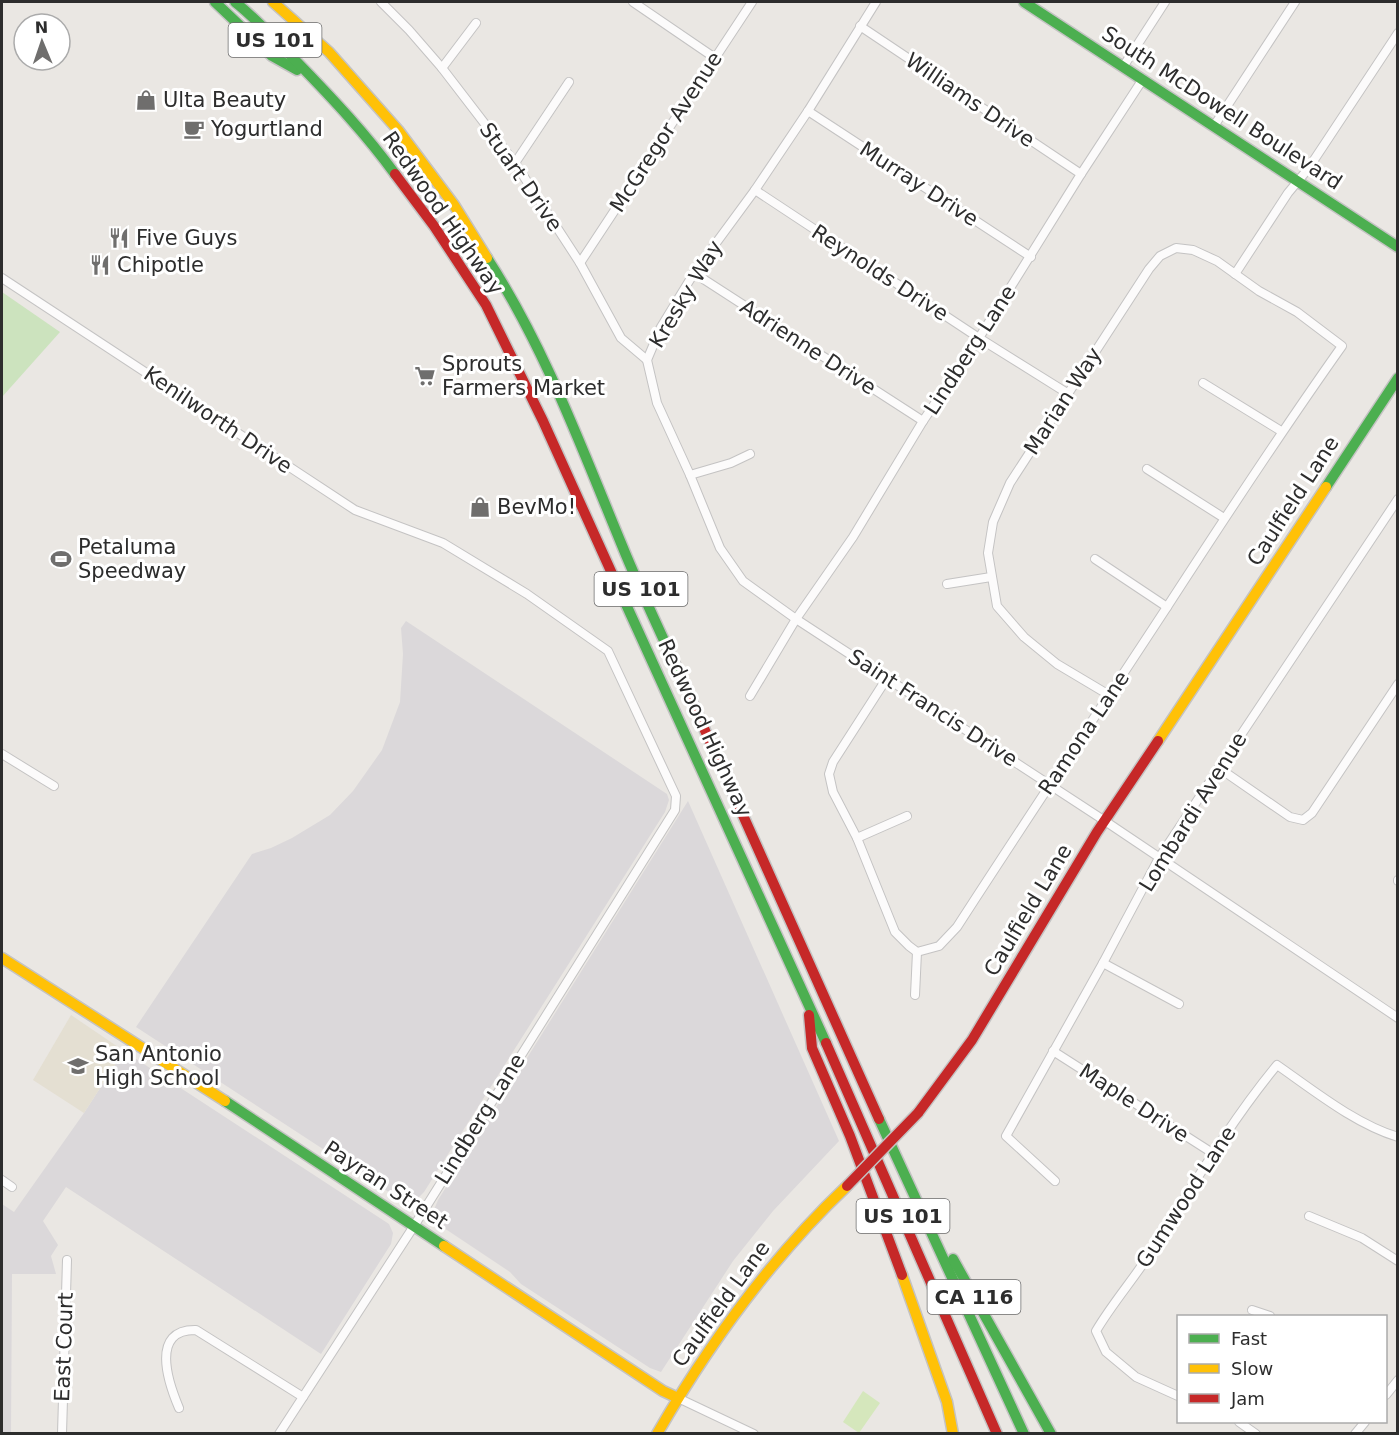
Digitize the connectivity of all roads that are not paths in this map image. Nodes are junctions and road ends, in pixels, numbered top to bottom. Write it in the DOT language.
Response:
graph roads {
  1 [pos="214,2"];
  2 [pos="236,2"];
  3 [pos="273,2"];
  4 [pos="288,2"];
  5 [pos="381,2"];
  6 [pos="633,2"];
  7 [pos="752,2"];
  8 [pos="876,2"];
  9 [pos="1024,2"];
  10 [pos="1165,2"];
  11 [pos="1296,2"];
  12 [pos="476,22"];
  13 [pos="860,26"];
  14 [pos="304,28"];
  15 [pos="1398,33"];
  16 [pos="715,58"];
  17 [pos="1123,67"];
  18 [pos="442,68"];
  19 [pos="313,79"];
  20 [pos="1143,80"];
  21 [pos="569,82"];
  22 [pos="808,111"];
  23 [pos="1214,126"];
  24 [pos="515,163"];
  25 [pos="1081,174"];
  26 [pos="1296,180"];
  27 [pos="755,190"];
  28 [pos="1398,247"];
  29 [pos="1031,257"];
  30 [pos="580,263"];
  31 [pos="694,273"];
  32 [pos="1235,274"];
  33 [pos="2,278"];
  34 [pos="979,338"];
  35 [pos="647,360"];
  36 [pos="1398,378"];
  37 [pos="1203,383"];
  38 [pos="1067,393"];
  39 [pos="923,422"];
  40 [pos="1281,431"];
  41 [pos="750,454"];
  42 [pos="1147,469"];
  43 [pos="690,475"];
  44 [pos="1398,499"];
  45 [pos="1224,518"];
  46 [pos="1095,559"];
  47 [pos="991,577"];
  48 [pos="947,584"];
  49 [pos="1167,607"];
  50 [pos="796,619"];
  51 [pos="887,678"];
  52 [pos="1398,684"];
  53 [pos="1109,695"];
  54 [pos="750,696"];
  55 [pos="2,754"];
  56 [pos="1219,768"];
  57 [pos="1049,784"];
  58 [pos="54,786"];
  59 [pos="676,803"];
  60 [pos="907,816"];
  61 [pos="1105,821"];
  62 [pos="857,838"];
  63 [pos="1159,858"];
  64 [pos="917,952"];
  65 [pos="2,958"];
  66 [pos="1103,963"];
  67 [pos="915,994"];
  68 [pos="807,1000"];
  69 [pos="1179,1004"];
  70 [pos="1398,1018"];
  71 [pos="1053,1051"];
  72 [pos="1398,1137"];
  73 [pos="1214,1154"];
  74 [pos="897,1160"];
  75 [pos="2,1180"];
  76 [pos="1055,1181"];
  77 [pos="12,1187"];
  78 [pos="1309,1216"];
  79 [pos="414,1226"];
  80 [pos="67,1260"];
  81 [pos="1398,1261"];
  82 [pos="1252,1310"];
  83 [pos="1265,1315"];
  84 [pos="1398,1380"];
  85 [pos="1387,1392"];
  86 [pos="1177,1395"];
  87 [pos="303,1397"];
  88 [pos="678,1398"];
  89 [pos="179,1408"];
  90 [pos="1240,1423"];
  91 [pos="62,1434"];
  92 [pos="279,1434"];
  93 [pos="657,1434"];
  94 [pos="754,1434"];
  95 [pos="953,1434"];
  96 [pos="997,1434"];
  97 [pos="1024,1434"];
  98 [pos="1051,1434"];
  99 [pos="1256,1434"];
  1 -- 19 [label="main road"];
  2 -- 19 [label="main road, Redwood Highway / US 101"];
  3 -- 14 [label="main road, Redwood Highway / US 101"];
  4 -- 14 [label="main road"];
  5 -- 18 [label="street, Stuart Drive"];
  6 -- 16 [label="street"];
  7 -- 16 [label="street, McGregor Avenue"];
  8 -- 13 [label="street, Kresky Way"];
  9 -- 17 [label="main road, South McDowell Boulevard"];
  10 -- 17 [label="street"];
  11 -- 23 [label="street"];
  12 -- 18 [label="street"];
  13 -- 22 [label="street, Kresky Way"];
  13 -- 25 [label="street, Williams Drive"];
  14 -- 74 [label="main road, Redwood Highway / US 101"];
  15 -- 26 [label="street"];
  16 -- 30 [label="street, McGregor Avenue"];
  17 -- 20 [label="main road, South McDowell Boulevard"];
  18 -- 24 [label="street, Stuart Drive"];
  19 -- 68 [label="main road, Redwood Highway / US 101"];
  20 -- 23 [label="main road, South McDowell Boulevard"];
  20 -- 25 [label="street, Lindberg Lane"];
  21 -- 24 [label="street"];
  22 -- 27 [label="street, Kresky Way"];
  22 -- 29 [label="street, Murray Drive"];
  23 -- 26 [label="main road, South McDowell Boulevard"];
  24 -- 30 [label="street, Stuart Drive"];
  25 -- 29 [label="street, Lindberg Lane"];
  26 -- 28 [label="main road, South McDowell Boulevard"];
  26 -- 32 [label="street"];
  27 -- 31 [label="street, Kresky Way"];
  27 -- 34 [label="street, Reynolds Drive"];
  29 -- 34 [label="street, Lindberg Lane"];
  30 -- 35 [label="street, Stuart Drive"];
  31 -- 35 [label="street, Kresky Way"];
  31 -- 39 [label="street, Adrienne Drive"];
  32 -- 38 [label="street, Marian Way"];
  32 -- 40 [label="street, Ramona Lane"];
  33 -- 59 [label="street, Kenilworth Drive"];
  34 -- 38 [label="street, Reynolds Drive"];
  34 -- 39 [label="street, Lindberg Lane"];
  35 -- 43 [label="street, Kresky Way"];
  36 -- 61 [label="main road, Caulfield Lane"];
  37 -- 40 [label="street"];
  38 -- 47 [label="street, Marian Way"];
  39 -- 50 [label="street, Lindberg Lane"];
  40 -- 45 [label="street, Ramona Lane"];
  41 -- 43 [label="street"];
  42 -- 45 [label="street"];
  43 -- 50 [label="street, Kresky Way"];
  44 -- 56 [label="street, Lombardi Avenue"];
  45 -- 49 [label="street, Ramona Lane"];
  46 -- 49 [label="street"];
  47 -- 48 [label="street"];
  47 -- 53 [label="street, Marian Way"];
  49 -- 53 [label="street, Ramona Lane"];
  50 -- 51 [label="street, Saint Francis Drive"];
  50 -- 54 [label="street, Lindberg Lane"];
  51 -- 57 [label="street, Saint Francis Drive"];
  51 -- 62 [label="street"];
  52 -- 56 [label="street"];
  53 -- 57 [label="street, Ramona Lane"];
  55 -- 58 [label="street"];
  56 -- 63 [label="street, Lombardi Avenue"];
  57 -- 61 [label="street, Saint Francis Drive"];
  57 -- 64 [label="street, Ramona Lane"];
  59 -- 79 [label="street, Lindberg Lane"];
  60 -- 62 [label="street"];
  61 -- 63 [label="street, Saint Francis Drive"];
  61 -- 88 [label="main road, Caulfield Lane, bridge"];
  62 -- 64 [label="street"];
  63 -- 66 [label="street, Lombardi Avenue"];
  63 -- 70 [label="street, Saint Francis Drive"];
  64 -- 67 [label="street"];
  65 -- 79 [label="main road, Payran Street"];
  66 -- 69 [label="street"];
  66 -- 71 [label="street, Lombardi Avenue"];
  68 -- 95 [label="main road, CA 116"];
  68 -- 96 [label="main road, Redwood Highway / US 101"];
  71 -- 73 [label="street, Maple Drive"];
  71 -- 76 [label="street, Lombardi Avenue"];
  72 -- 73 [label="street, Gumwood Lane"];
  73 -- 86 [label="street, Gumwood Lane"];
  74 -- 97 [label="main road, Redwood Highway / US 101"];
  74 -- 98 [label="main road, CA 116"];
  75 -- 77 [label="street"];
  78 -- 81 [label="street"];
  79 -- 87 [label="street, Lindberg Lane"];
  79 -- 88 [label="main road, Payran Street"];
  80 -- 91 [label="street, East Court"];
  82 -- 83 [label="street"];
  84 -- 85 [label="street"];
  87 -- 89 [label="street"];
  87 -- 92 [label="street, Lindberg Lane"];
  88 -- 93 [label="main road, Caulfield Lane"];
  88 -- 94 [label="street, Payran Street"];
  90 -- 99 [label="street"];
}
